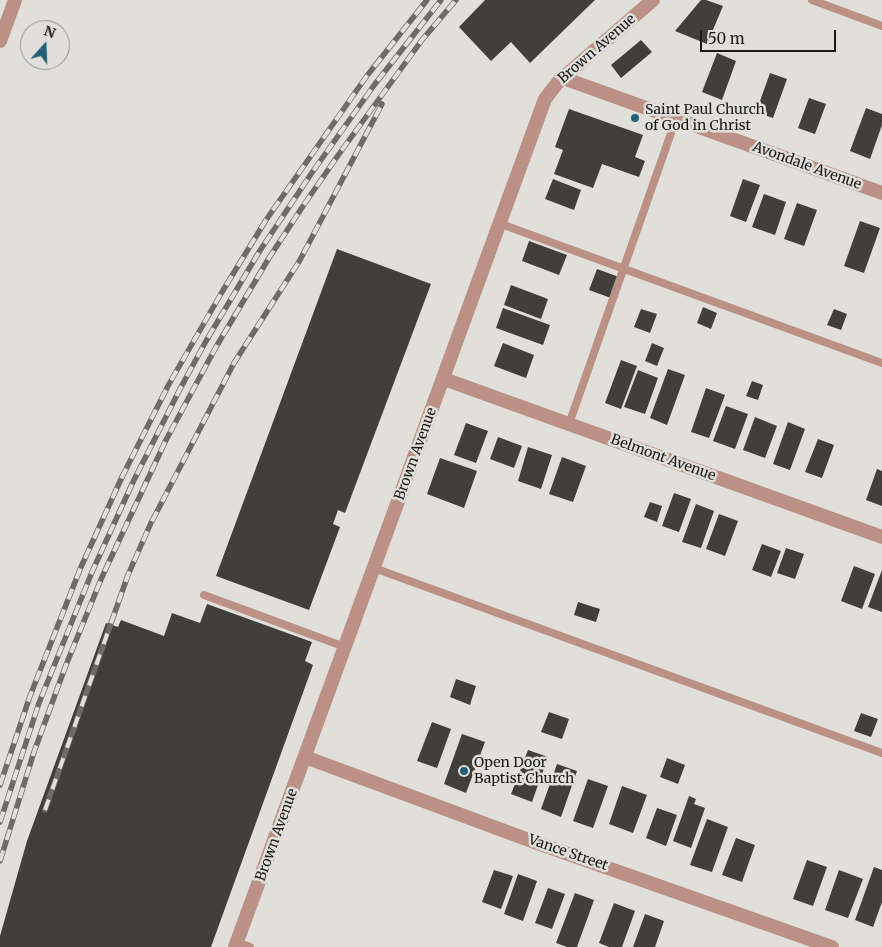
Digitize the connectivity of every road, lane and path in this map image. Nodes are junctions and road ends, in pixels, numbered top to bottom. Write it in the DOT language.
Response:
graph roads {
  1 [pos="15,0"];
  2 [pos="653,0"];
  3 [pos="812,0"];
  4 [pos="882,26"];
  5 [pos="0,41"];
  6 [pos="563,78"];
  7 [pos="676,119"];
  8 [pos="882,193"];
  9 [pos="501,224"];
  10 [pos="623,269"];
  11 [pos="882,363"];
  12 [pos="444,379"];
  13 [pos="569,424"];
  14 [pos="882,537"];
  15 [pos="374,568"];
  16 [pos="204,595"];
  17 [pos="345,647"];
  18 [pos="882,754"];
  19 [pos="305,757"];
  20 [pos="241,945"];
  21 [pos="832,947"];
  1 -- 5 [label="street"];
  2 -- 6 [label="street, Brown Avenue"];
  3 -- 4 [label="lane"];
  6 -- 7 [label="street, Avondale Avenue"];
  6 -- 9 [label="street, Brown Avenue"];
  7 -- 8 [label="street, Avondale Avenue"];
  7 -- 10 [label="lane"];
  9 -- 10 [label="lane"];
  9 -- 12 [label="street, Brown Avenue"];
  10 -- 11 [label="lane"];
  10 -- 13 [label="lane"];
  12 -- 13 [label="street, Belmont Avenue"];
  12 -- 15 [label="street, Brown Avenue"];
  13 -- 14 [label="street, Belmont Avenue"];
  15 -- 17 [label="street, Brown Avenue"];
  15 -- 18 [label="lane"];
  16 -- 17 [label="lane"];
  17 -- 19 [label="street, Brown Avenue"];
  19 -- 20 [label="street, Brown Avenue"];
  19 -- 21 [label="street, Vance Street"];
}
